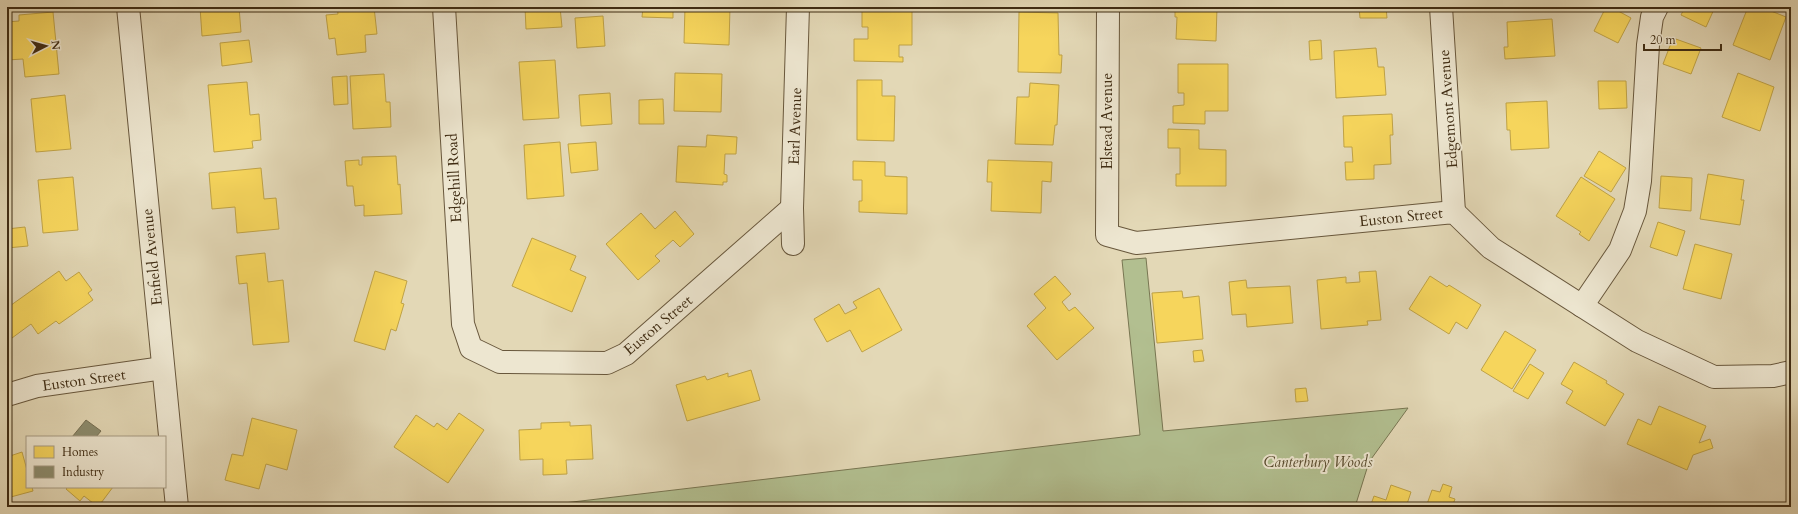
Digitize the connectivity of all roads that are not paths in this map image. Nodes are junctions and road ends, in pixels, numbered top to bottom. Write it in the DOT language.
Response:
graph roads {
  1 [pos="128,7"];
  2 [pos="444,7"];
  3 [pos="798,7"];
  4 [pos="1108,7"];
  5 [pos="1441,7"];
  6 [pos="1657,7"];
  7 [pos="792,208"];
  8 [pos="1454,212"];
  9 [pos="1107,235"];
  10 [pos="793,244"];
  11 [pos="1582,306"];
  12 [pos="471,348"];
  13 [pos="163,368"];
  14 [pos="1791,372"];
  15 [pos="7,394"];
  16 [pos="177,507"];
  1 -- 13 [label="street, Enfield Avenue"];
  2 -- 12 [label="street, Edgehill Road"];
  3 -- 7 [label="street, Earl Avenue"];
  4 -- 9 [label="street, Elstead Avenue"];
  5 -- 8 [label="street, Edgemont Avenue"];
  6 -- 11 [label="street"];
  7 -- 10 [label="street, Earl Avenue"];
  7 -- 12 [label="street, Euston Street"];
  8 -- 9 [label="street, Euston Street"];
  8 -- 11 [label="street, Euston Street"];
  11 -- 14 [label="street, Euston Street"];
  13 -- 15 [label="street, Euston Street"];
  13 -- 16 [label="street, Enfield Avenue"];
}
